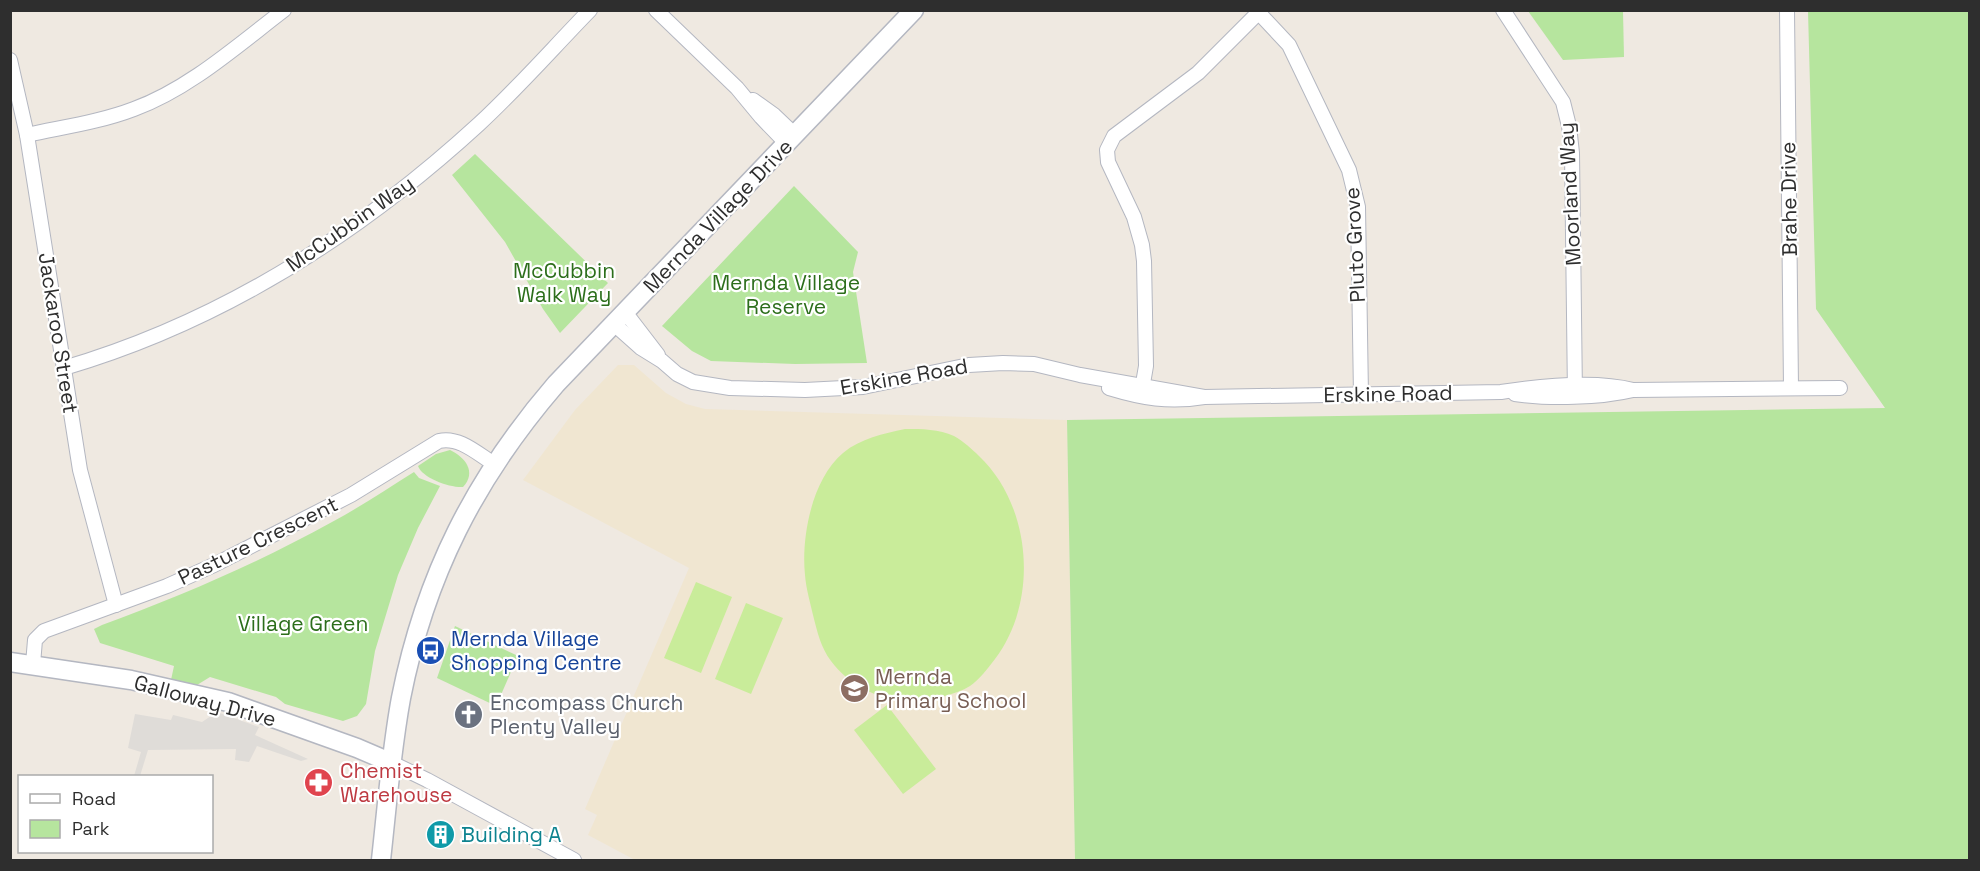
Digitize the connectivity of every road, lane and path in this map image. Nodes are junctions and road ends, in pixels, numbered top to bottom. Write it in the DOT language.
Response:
graph roads {
  1 [pos="284,10"];
  2 [pos="590,10"];
  3 [pos="656,10"];
  4 [pos="914,10"];
  5 [pos="1503,10"];
  6 [pos="1787,10"];
  7 [pos="1260,12"];
  8 [pos="10,60"];
  9 [pos="27,135"];
  10 [pos="791,139"];
  11 [pos="619,318"];
  12 [pos="64,368"];
  13 [pos="1791,388"];
  14 [pos="1840,388"];
  15 [pos="1575,391"];
  16 [pos="1142,392"];
  17 [pos="1360,395"];
  18 [pos="494,464"];
  19 [pos="116,605"];
  20 [pos="10,662"];
  21 [pos="33,664"];
  22 [pos="392,764"];
  23 [pos="381,861"];
  24 [pos="574,861"];
  1 -- 9 [label="street"];
  2 -- 12 [label="street, McCubbin Way"];
  3 -- 10 [label="street"];
  4 -- 10 [label="street, Mernda Village Drive"];
  5 -- 15 [label="street, Moorland Way"];
  6 -- 13 [label="street, Brahe Drive"];
  7 -- 16 [label="street"];
  7 -- 17 [label="street, Pluto Grove"];
  8 -- 9 [label="street, Jackaroo Street"];
  9 -- 12 [label="street, Jackaroo Street"];
  10 -- 11 [label="street, Mernda Village Drive"];
  11 -- 16 [label="street, Erskine Road"];
  11 -- 18 [label="street, Mernda Village Drive"];
  12 -- 19 [label="street, Jackaroo Street"];
  13 -- 14 [label="street, Erskine Road"];
  13 -- 15 [label="street, Erskine Road"];
  15 -- 17 [label="street, Erskine Road"];
  16 -- 17 [label="street, Erskine Road"];
  18 -- 19 [label="street, Pasture Crescent"];
  18 -- 22 [label="street, Mernda Village Drive"];
  19 -- 21 [label="street, Pasture Crescent"];
  20 -- 21 [label="street, Galloway Drive"];
  21 -- 22 [label="street, Galloway Drive"];
  22 -- 23 [label="street, Mernda Village Drive"];
  22 -- 24 [label="street"];
}
